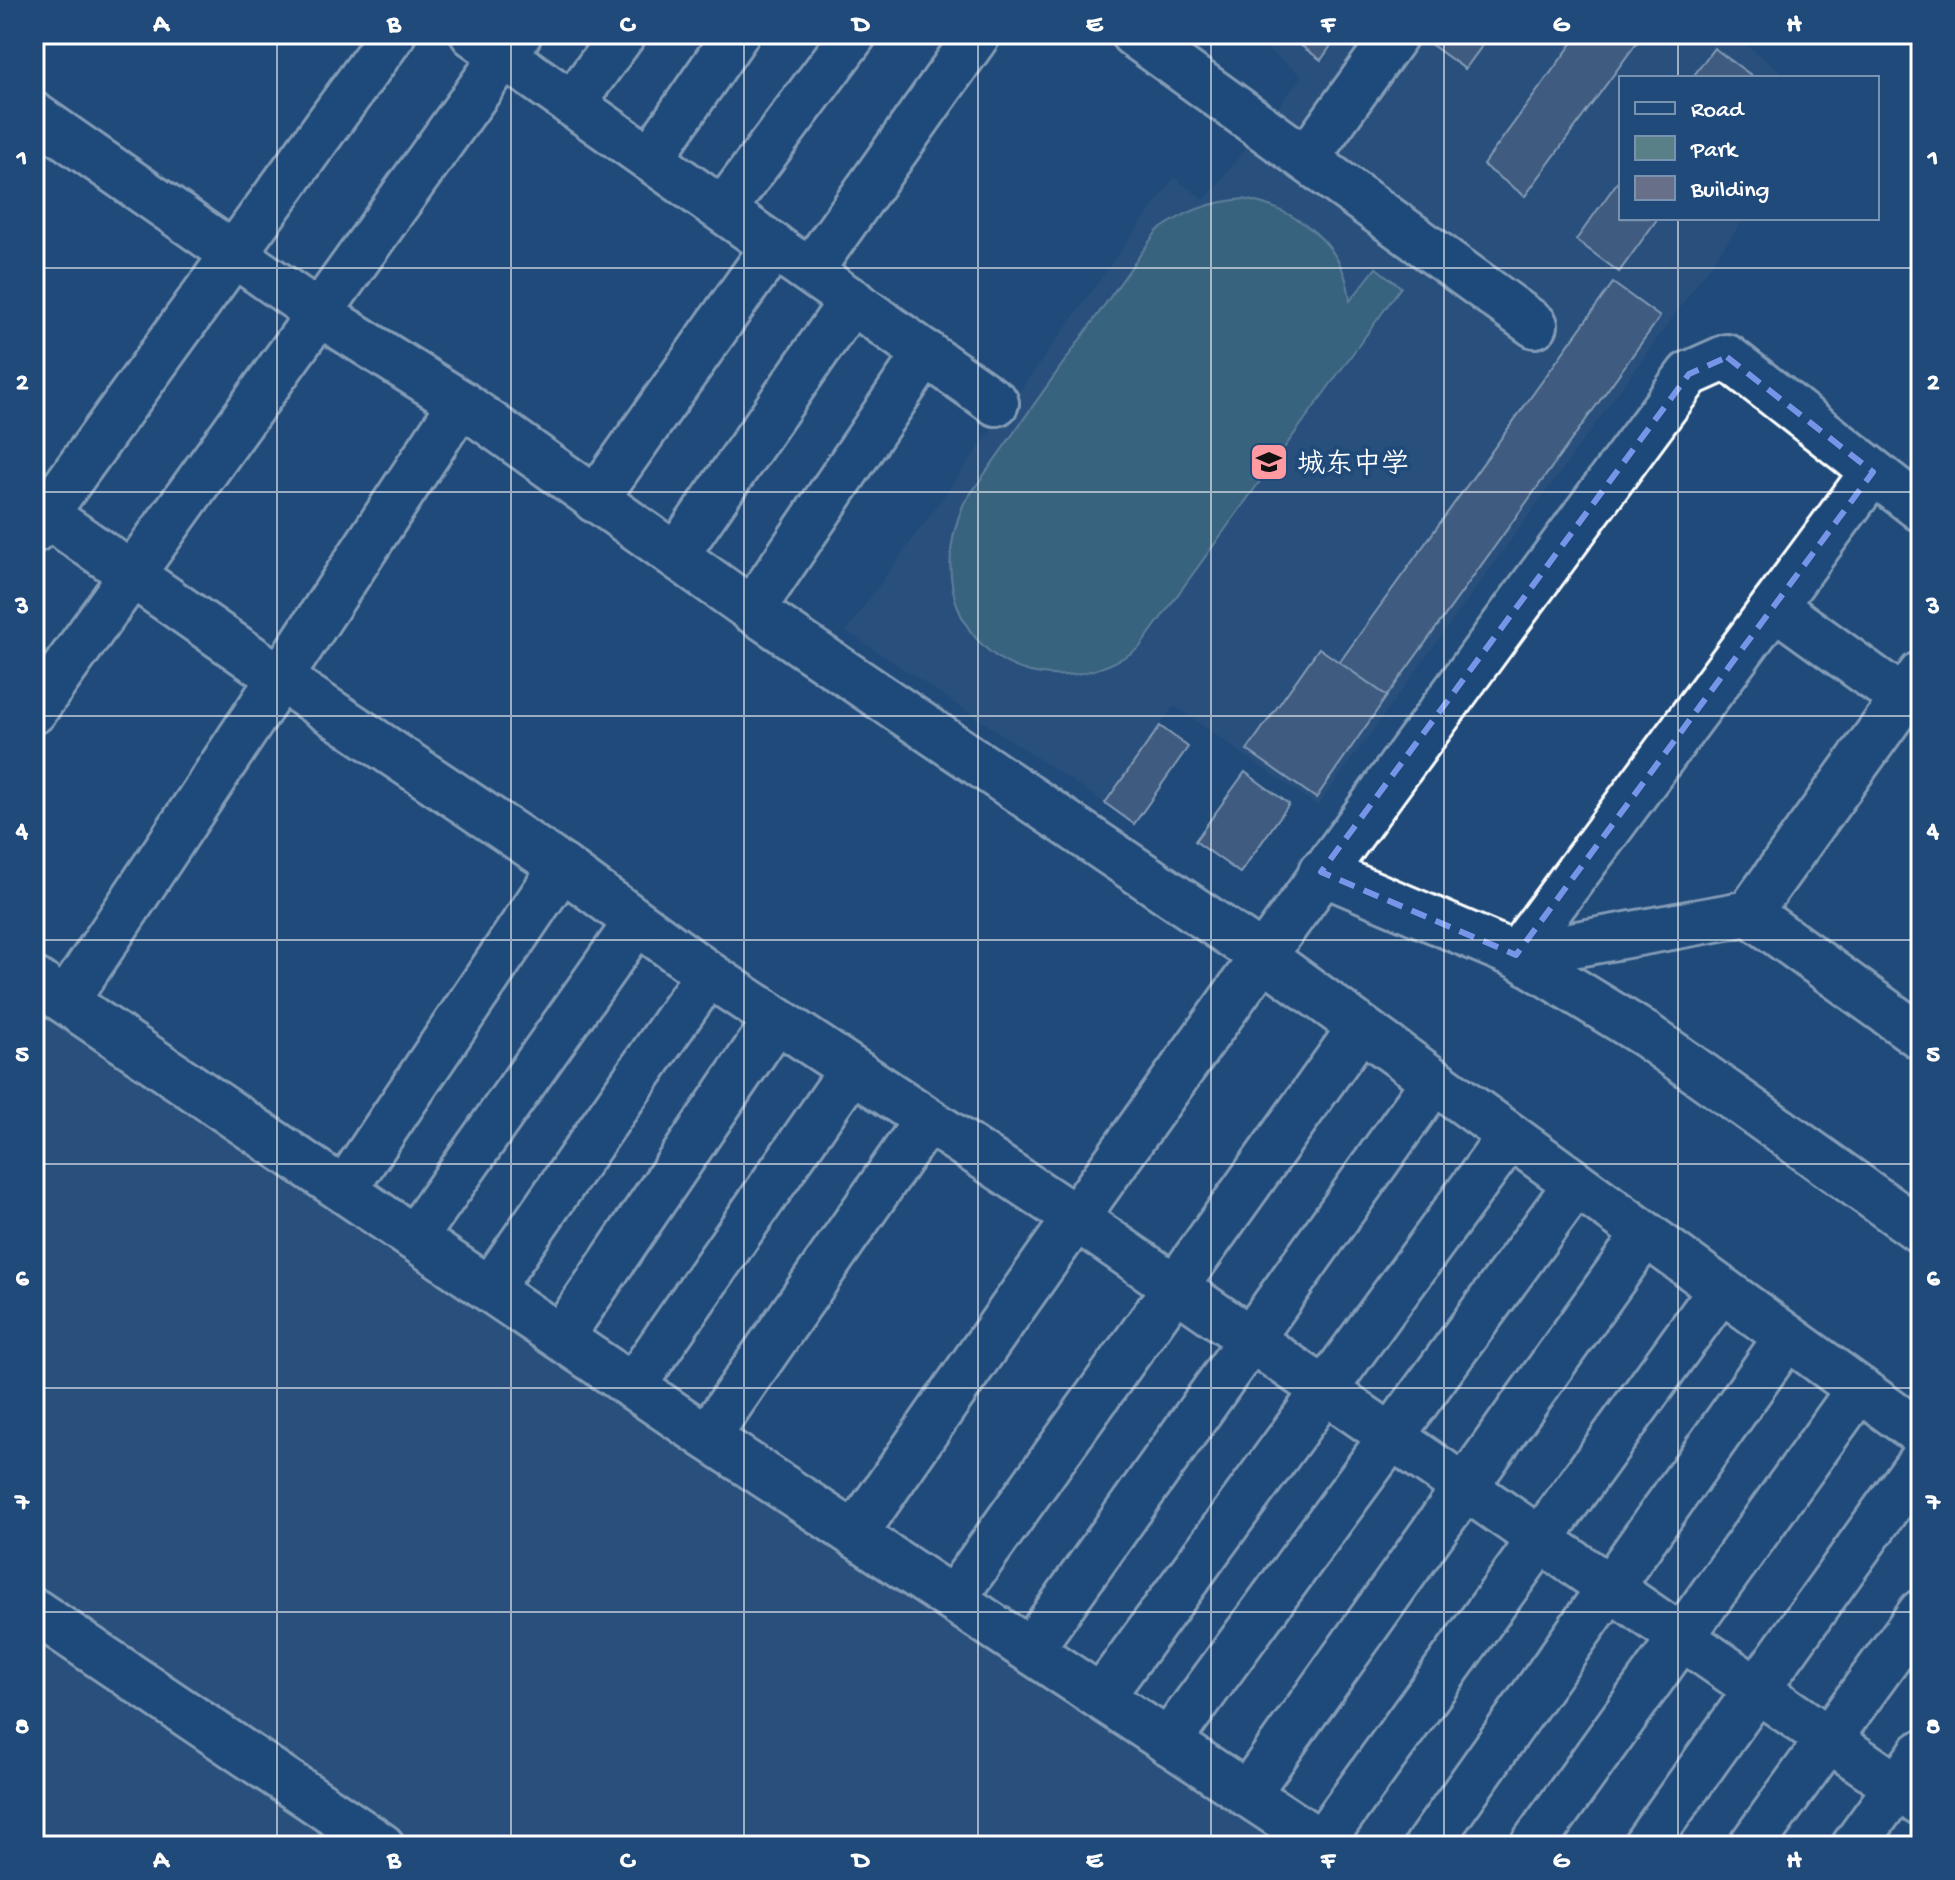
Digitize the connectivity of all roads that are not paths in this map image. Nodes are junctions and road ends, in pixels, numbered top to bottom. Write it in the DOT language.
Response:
graph roads {
  1 [pos="393,34"];
  2 [pos="623,34"];
  3 [pos="736,34"];
  4 [pos="854,34"];
  5 [pos="978,34"];
  6 [pos="1133,34"];
  7 [pos="1396,34"];
  8 [pos="499,41"];
  9 [pos="572,104"];
  10 [pos="34,115"];
  11 [pos="650,159"];
  12 [pos="1306,159"];
  13 [pos="723,210"];
  14 [pos="774,246"];
  15 [pos="234,254"];
  16 [pos="810,271"];
  17 [pos="852,300"];
  18 [pos="318,313"];
  19 [pos="1535,325"];
  20 [pos="926,353"];
  21 [pos="461,403"];
  22 [pos="996,403"];
  23 [pos="1873,472"];
  24 [pos="595,500"];
  25 [pos="1921,509"];
  26 [pos="40,522"];
  27 [pos="676,555"];
  28 [pos="131,575"];
  29 [pos="1774,606"];
  30 [pos="752,610"];
  31 [pos="280,678"];
  32 [pos="1912,686"];
  33 [pos="34,711"];
  34 [pos="562,867"];
  35 [pos="1321,872"];
  36 [pos="1749,913"];
  37 [pos="636,923"];
  38 [pos="1261,955"];
  39 [pos="1516,955"];
  40 [pos="708,974"];
  41 [pos="50,990"];
  42 [pos="776,1020"];
  43 [pos="1360,1028"];
  44 [pos="1921,1037"];
  45 [pos="851,1071"];
  46 [pos="1434,1081"];
  47 [pos="926,1121"];
  48 [pos="1510,1136"];
  49 [pos="1576,1184"];
  50 [pos="344,1190"];
  51 [pos="1074,1217"];
  52 [pos="1921,1231"];
  53 [pos="1645,1234"];
  54 [pos="414,1238"];
  55 [pos="1175,1288"];
  56 [pos="490,1289"];
  57 [pos="1721,1289"];
  58 [pos="561,1337"];
  59 [pos="1787,1337"];
  60 [pos="1251,1339"];
  61 [pos="633,1386"];
  62 [pos="1859,1389"];
  63 [pos="1325,1391"];
  64 [pos="1921,1434"];
  65 [pos="707,1437"];
  66 [pos="1391,1437"];
  67 [pos="1921,1460"];
  68 [pos="1465,1487"];
  69 [pos="855,1534"];
  70 [pos="1540,1540"];
  71 [pos="1610,1588"];
  72 [pos="953,1599"];
  73 [pos="34,1611"];
  74 [pos="1921,1612"];
  75 [pos="1682,1637"];
  76 [pos="1030,1650"];
  77 [pos="1757,1689"];
  78 [pos="1101,1697"];
  79 [pos="1829,1739"];
  80 [pos="1168,1742"];
  81 [pos="1913,1781"];
  82 [pos="1247,1794"];
  83 [pos="1323,1844"];
  84 [pos="382,1846"];
  85 [pos="1427,1846"];
  86 [pos="1532,1846"];
  87 [pos="1645,1846"];
  88 [pos="1751,1846"];
  89 [pos="1854,1846"];
  1 -- 15 [label="street"];
  2 -- 9 [label="street"];
  3 -- 11 [label="street"];
  4 -- 13 [label="street"];
  5 -- 16 [label="street"];
  6 -- 12 [label="street"];
  7 -- 12 [label="street"];
  8 -- 9 [label="street"];
  8 -- 18 [label="street"];
  9 -- 11 [label="street"];
  10 -- 15 [label="street"];
  11 -- 13 [label="street"];
  12 -- 19 [label="street"];
  13 -- 14 [label="street"];
  14 -- 16 [label="street"];
  14 -- 24 [label="street"];
  15 -- 18 [label="street"];
  15 -- 26 [label="street"];
  16 -- 17 [label="street"];
  17 -- 20 [label="street"];
  17 -- 27 [label="street"];
  18 -- 21 [label="street"];
  18 -- 28 [label="street"];
  20 -- 22 [label="street"];
  20 -- 30 [label="street"];
  21 -- 24 [label="street"];
  21 -- 31 [label="street"];
  23 -- 25 [label="street"];
  23 -- 29 [label="street"];
  23 -- 35 [label="street"];
  24 -- 27 [label="street"];
  26 -- 28 [label="street"];
  27 -- 30 [label="street"];
  28 -- 31 [label="street"];
  28 -- 33 [label="street"];
  29 -- 32 [label="street"];
  29 -- 39 [label="street"];
  30 -- 38 [label="street"];
  31 -- 34 [label="street"];
  31 -- 41 [label="street"];
  32 -- 36 [label="street"];
  34 -- 37 [label="street"];
  34 -- 50 [label="street"];
  35 -- 38 [label="street"];
  35 -- 39 [label="street"];
  36 -- 39 [label="street"];
  36 -- 44 [label="street"];
  37 -- 40 [label="street"];
  37 -- 54 [label="street"];
  38 -- 43 [label="street"];
  38 -- 51 [label="street"];
  39 -- 52 [label="street"];
  40 -- 42 [label="street"];
  40 -- 56 [label="street"];
  41 -- 50 [label="street"];
  42 -- 45 [label="street"];
  42 -- 58 [label="street"];
  43 -- 46 [label="street"];
  43 -- 55 [label="street"];
  45 -- 47 [label="street"];
  45 -- 61 [label="street"];
  46 -- 48 [label="street"];
  46 -- 60 [label="street"];
  47 -- 51 [label="street"];
  47 -- 65 [label="street"];
  48 -- 49 [label="street"];
  48 -- 63 [label="street"];
  49 -- 53 [label="street"];
  49 -- 66 [label="street"];
  50 -- 54 [label="street"];
  51 -- 55 [label="street"];
  51 -- 69 [label="street"];
  53 -- 57 [label="street"];
  53 -- 68 [label="street"];
  54 -- 56 [label="street"];
  55 -- 60 [label="street"];
  55 -- 72 [label="street"];
  56 -- 58 [label="street"];
  57 -- 59 [label="street"];
  57 -- 70 [label="street"];
  58 -- 61 [label="street"];
  59 -- 62 [label="street"];
  59 -- 71 [label="street"];
  60 -- 63 [label="street"];
  60 -- 76 [label="street"];
  61 -- 65 [label="street"];
  62 -- 64 [label="street"];
  62 -- 75 [label="street"];
  63 -- 66 [label="street"];
  63 -- 78 [label="street"];
  65 -- 69 [label="street"];
  66 -- 68 [label="street"];
  66 -- 80 [label="street"];
  67 -- 77 [label="street"];
  68 -- 70 [label="street"];
  68 -- 82 [label="street"];
  69 -- 72 [label="street"];
  70 -- 71 [label="street"];
  70 -- 83 [label="street"];
  71 -- 75 [label="street"];
  71 -- 85 [label="street"];
  72 -- 76 [label="street"];
  73 -- 84 [label="street"];
  74 -- 79 [label="street"];
  75 -- 77 [label="street"];
  75 -- 86 [label="street"];
  76 -- 78 [label="street"];
  77 -- 79 [label="street"];
  77 -- 87 [label="street"];
  78 -- 80 [label="street"];
  79 -- 81 [label="street"];
  79 -- 88 [label="street"];
  80 -- 82 [label="street"];
  81 -- 89 [label="street"];
  82 -- 83 [label="street"];
}
